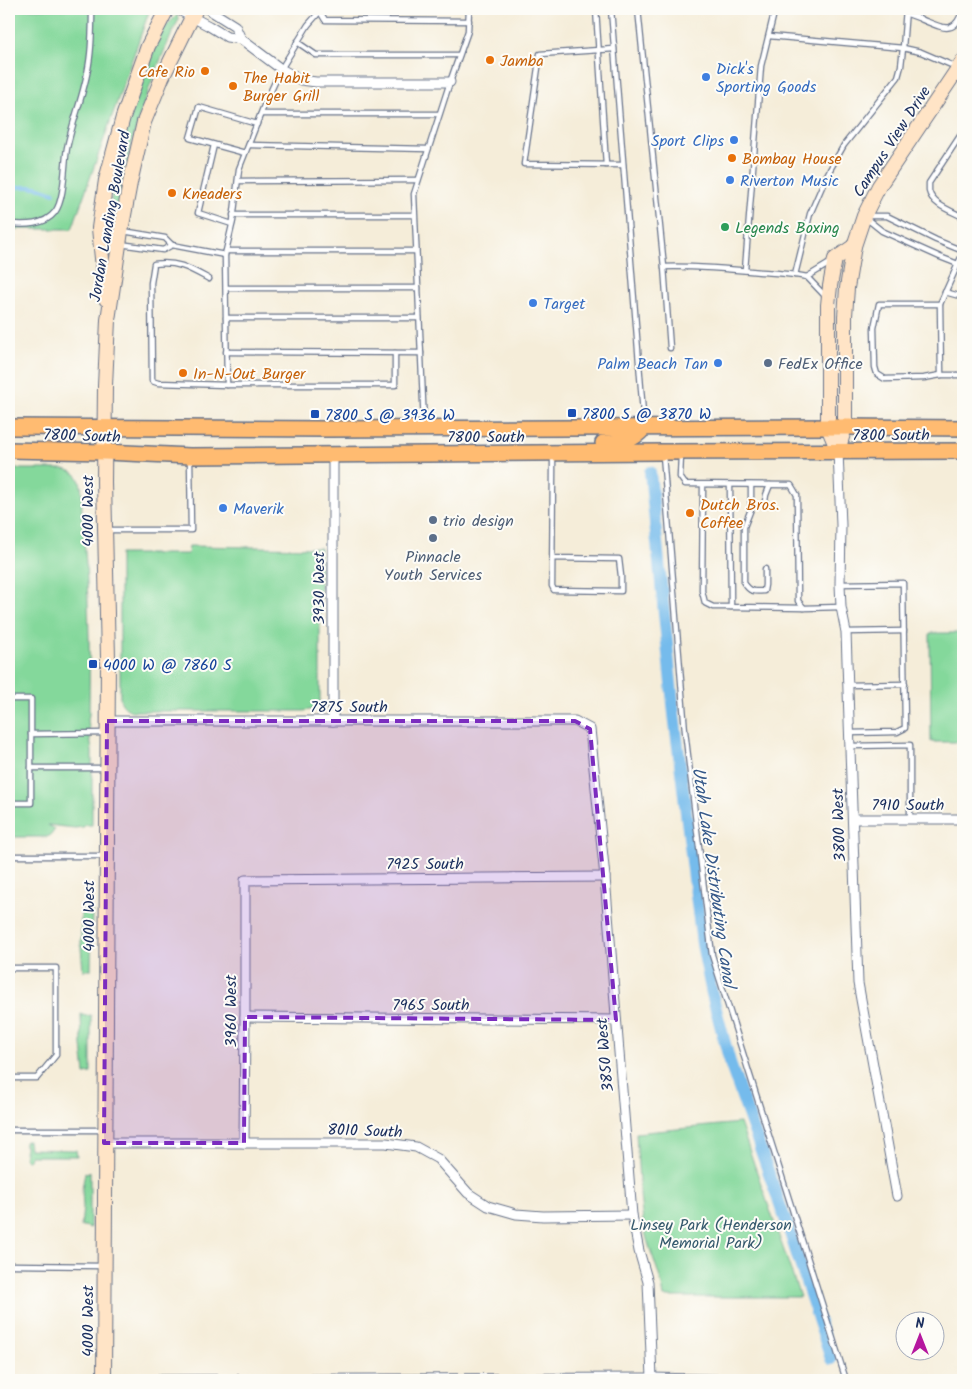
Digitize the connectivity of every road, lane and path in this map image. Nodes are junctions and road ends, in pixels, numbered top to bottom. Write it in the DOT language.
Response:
graph roads {
  1 [pos="92,9"];
  2 [pos="167,9"];
  3 [pos="177,9"];
  4 [pos="208,9"];
  5 [pos="320,9"];
  6 [pos="470,9"];
  7 [pos="596,9"];
  8 [pos="611,9"];
  9 [pos="638,9"];
  10 [pos="775,9"];
  11 [pos="963,9"];
  12 [pos="905,11"];
  13 [pos="194,13"];
  14 [pos="469,21"];
  15 [pos="768,36"];
  16 [pos="241,39"];
  17 [pos="298,42"];
  18 [pos="903,48"];
  19 [pos="614,49"];
  20 [pos="599,50"];
  21 [pos="459,55"];
  22 [pos="962,67"];
  23 [pos="281,69"];
  24 [pos="450,82"];
  25 [pos="261,114"];
  26 [pos="439,114"];
  27 [pos="257,124"];
  28 [pos="963,135"];
  29 [pos="214,145"];
  30 [pos="249,145"];
  31 [pos="428,149"];
  32 [pos="245,153"];
  33 [pos="606,165"];
  34 [pos="623,165"];
  35 [pos="418,180"];
  36 [pos="238,182"];
  37 [pos="233,215"];
  38 [pos="414,215"];
  39 [pos="864,216"];
  40 [pos="963,217"];
  41 [pos="9,224"];
  42 [pos="232,224"];
  43 [pos="121,238"];
  44 [pos="172,245"];
  45 [pos="854,246"];
  46 [pos="416,251"];
  47 [pos="963,252"];
  48 [pos="226,253"];
  49 [pos="835,259"];
  50 [pos="957,264"];
  51 [pos="963,266"];
  52 [pos="664,267"];
  53 [pos="745,270"];
  54 [pos="795,275"];
  55 [pos="807,277"];
  56 [pos="209,280"];
  57 [pos="226,288"];
  58 [pos="418,288"];
  59 [pos="945,292"];
  60 [pos="963,297"];
  61 [pos="829,301"];
  62 [pos="940,304"];
  63 [pos="226,318"];
  64 [pos="419,318"];
  65 [pos="108,320"];
  66 [pos="670,348"];
  67 [pos="226,352"];
  68 [pos="394,353"];
  69 [pos="421,353"];
  70 [pos="942,375"];
  71 [pos="963,375"];
  72 [pos="227,386"];
  73 [pos="9,427"];
  74 [pos="105,427"];
  75 [pos="828,427"];
  76 [pos="845,427"];
  77 [pos="644,428"];
  78 [pos="963,428"];
  79 [pos="424,429"];
  80 [pos="9,450"];
  81 [pos="838,451"];
  82 [pos="963,451"];
  83 [pos="105,452"];
  84 [pos="553,452"];
  85 [pos="662,452"];
  86 [pos="681,452"];
  87 [pos="333,454"];
  88 [pos="190,456"];
  89 [pos="704,485"];
  90 [pos="730,485"];
  91 [pos="751,485"];
  92 [pos="770,485"];
  93 [pos="765,501"];
  94 [pos="104,530"];
  95 [pos="552,558"];
  96 [pos="765,569"];
  97 [pos="840,584"];
  98 [pos="731,607"];
  99 [pos="841,607"];
  100 [pos="804,608"];
  101 [pos="904,631"];
  102 [pos="846,632"];
  103 [pos="905,684"];
  104 [pos="848,685"];
  105 [pos="9,699"];
  106 [pos="333,721"];
  107 [pos="107,727"];
  108 [pos="590,728"];
  109 [pos="850,733"];
  110 [pos="31,734"];
  111 [pos="850,746"];
  112 [pos="31,768"];
  113 [pos="106,768"];
  114 [pos="9,803"];
  115 [pos="853,819"];
  116 [pos="910,819"];
  117 [pos="963,819"];
  118 [pos="9,856"];
  119 [pos="106,856"];
  120 [pos="605,877"];
  121 [pos="245,880"];
  122 [pos="9,968"];
  123 [pos="245,1017"];
  124 [pos="616,1020"];
  125 [pos="9,1078"];
  126 [pos="9,1130"];
  127 [pos="104,1137"];
  128 [pos="244,1143"];
  129 [pos="897,1196"];
  130 [pos="632,1215"];
  131 [pos="13,1265"];
  132 [pos="104,1266"];
  133 [pos="652,1378"];
  134 [pos="104,1380"];
  135 [pos="203,1380"];
  136 [pos="440,1380"];
  137 [pos="746,1380"];
  138 [pos="846,1380"];
  1 -- 41 [label="lane"];
  2 -- 65 [label="main road, Jordan Landing Boulevard"];
  3 -- 13 [label="street"];
  4 -- 16 [label="street"];
  5 -- 14 [label="lane"];
  5 -- 17 [label="lane"];
  6 -- 14 [label="lane"];
  7 -- 20 [label="lane"];
  8 -- 19 [label="lane"];
  9 -- 52 [label="lane"];
  10 -- 15 [label="lane"];
  11 -- 12 [label="lane"];
  12 -- 18 [label="lane"];
  13 -- 16 [label="street"];
  13 -- 43 [label="main road, Jordan Landing Boulevard"];
  14 -- 21 [label="lane"];
  15 -- 18 [label="lane"];
  15 -- 53 [label="lane"];
  16 -- 23 [label="street"];
  17 -- 21 [label="lane"];
  17 -- 23 [label="lane"];
  18 -- 22 [label="lane"];
  18 -- 54 [label="lane"];
  19 -- 20 [label="lane"];
  19 -- 34 [label="lane"];
  20 -- 33 [label="lane"];
  20 -- 33 [label="lane"];
  21 -- 24 [label="lane"];
  22 -- 39 [label="main road, Campus View Drive"];
  23 -- 24 [label="street"];
  23 -- 25 [label="lane"];
  24 -- 26 [label="lane"];
  25 -- 26 [label="lane"];
  25 -- 27 [label="lane"];
  26 -- 31 [label="lane"];
  27 -- 29 [label="lane"];
  27 -- 30 [label="lane"];
  28 -- 40 [label="lane"];
  29 -- 32 [label="lane"];
  29 -- 42 [label="lane"];
  30 -- 31 [label="lane"];
  30 -- 32 [label="lane"];
  31 -- 35 [label="lane"];
  32 -- 36 [label="lane"];
  33 -- 34 [label="lane"];
  34 -- 77 [label="lane"];
  35 -- 36 [label="lane"];
  35 -- 38 [label="lane"];
  36 -- 37 [label="lane"];
  37 -- 38 [label="lane"];
  37 -- 42 [label="lane"];
  38 -- 46 [label="lane"];
  39 -- 45 [label="main road, Campus View Drive"];
  39 -- 47 [label="lane"];
  39 -- 50 [label="lane"];
  42 -- 48 [label="lane"];
  43 -- 44 [label="lane"];
  43 -- 44 [label="lane"];
  43 -- 65 [label="main road, Jordan Landing Boulevard"];
  44 -- 48 [label="lane"];
  45 -- 49 [label="main road"];
  45 -- 76 [label="main road, Campus View Drive"];
  46 -- 48 [label="lane"];
  46 -- 58 [label="lane"];
  47 -- 50 [label="lane"];
  48 -- 57 [label="lane"];
  49 -- 55 [label="lane"];
  49 -- 61 [label="main road"];
  50 -- 51 [label="lane"];
  50 -- 59 [label="lane"];
  52 -- 53 [label="lane"];
  52 -- 66 [label="lane"];
  53 -- 54 [label="lane"];
  54 -- 55 [label="lane"];
  55 -- 61 [label="lane"];
  56 -- 72 [label="lane"];
  57 -- 58 [label="lane"];
  57 -- 63 [label="lane"];
  58 -- 64 [label="lane"];
  59 -- 60 [label="lane"];
  59 -- 62 [label="lane"];
  61 -- 75 [label="main road"];
  62 -- 70 [label="lane"];
  62 -- 70 [label="lane"];
  63 -- 64 [label="lane"];
  63 -- 67 [label="lane"];
  64 -- 69 [label="lane"];
  65 -- 74 [label="main road, Jordan Landing Boulevard"];
  67 -- 68 [label="lane"];
  67 -- 72 [label="lane"];
  68 -- 69 [label="lane"];
  68 -- 72 [label="lane"];
  69 -- 79 [label="lane"];
  70 -- 71 [label="lane"];
  73 -- 74 [label="main road, 7800 South"];
  74 -- 79 [label="main road, 7800 South"];
  74 -- 83 [label="main road, Jordan Landing Boulevard"];
  75 -- 76 [label="main road, 7800 South"];
  75 -- 77 [label="main road, 7800 South"];
  75 -- 81 [label="main road"];
  76 -- 78 [label="main road, 7800 South"];
  76 -- 81 [label="main road, Campus View Drive"];
  77 -- 79 [label="main road, 7800 South"];
  77 -- 84 [label="main road"];
  80 -- 83 [label="main road, 7800 South"];
  81 -- 82 [label="main road, 7800 South"];
  81 -- 86 [label="main road, 7800 South"];
  81 -- 97 [label="street, 3800 West"];
  83 -- 88 [label="main road, 7800 South"];
  83 -- 94 [label="main road, 4000 West"];
  84 -- 85 [label="main road, 7800 South"];
  84 -- 87 [label="main road, 7800 South"];
  84 -- 95 [label="lane"];
  85 -- 86 [label="main road, 7800 South"];
  85 -- 138 [label="lane"];
  86 -- 89 [label="lane"];
  87 -- 88 [label="main road, 7800 South"];
  87 -- 106 [label="street, 3930 West"];
  88 -- 94 [label="lane"];
  89 -- 90 [label="lane"];
  89 -- 98 [label="lane"];
  90 -- 91 [label="lane"];
  90 -- 98 [label="lane"];
  91 -- 92 [label="lane"];
  91 -- 96 [label="lane"];
  92 -- 93 [label="lane"];
  92 -- 100 [label="lane"];
  94 -- 107 [label="main road, 4000 West"];
  95 -- 95 [label="lane"];
  97 -- 99 [label="street, 3800 West"];
  97 -- 101 [label="lane"];
  98 -- 100 [label="lane"];
  99 -- 100 [label="lane"];
  99 -- 102 [label="street, 3800 West"];
  101 -- 102 [label="lane"];
  101 -- 103 [label="lane"];
  102 -- 104 [label="street, 3800 West"];
  103 -- 104 [label="lane"];
  103 -- 109 [label="lane"];
  104 -- 109 [label="street, 3800 West"];
  105 -- 110 [label="lane"];
  106 -- 107 [label="street, 7875 South"];
  106 -- 108 [label="street, 7875 South"];
  107 -- 110 [label="lane"];
  107 -- 113 [label="main road, 4000 West"];
  108 -- 120 [label="street, 3850 West"];
  109 -- 111 [label="street, 3800 West"];
  110 -- 112 [label="lane"];
  111 -- 115 [label="street, 3800 West"];
  111 -- 116 [label="lane"];
  112 -- 113 [label="lane"];
  112 -- 114 [label="lane"];
  113 -- 119 [label="main road, 4000 West"];
  115 -- 116 [label="street, 7910 South"];
  115 -- 129 [label="street, 3800 West"];
  116 -- 117 [label="street, 7910 South"];
  118 -- 119 [label="lane"];
  119 -- 127 [label="main road, 4000 West"];
  120 -- 121 [label="street, 7925 South"];
  120 -- 124 [label="street, 3850 West"];
  121 -- 123 [label="street, 3960 West"];
  122 -- 125 [label="lane"];
  123 -- 124 [label="street, 7965 South"];
  123 -- 128 [label="street, 3960 West"];
  124 -- 130 [label="street, 3850 West"];
  126 -- 127 [label="lane"];
  127 -- 128 [label="street, 8010 South"];
  127 -- 132 [label="main road, 4000 West"];
  128 -- 130 [label="street, 8010 South"];
  130 -- 133 [label="street, 3850 West"];
  131 -- 132 [label="lane"];
  132 -- 134 [label="main road, 4000 West"];
  133 -- 136 [label="street"];
  133 -- 137 [label="street"];
  134 -- 135 [label="street"];
  135 -- 136 [label="street"];
}
